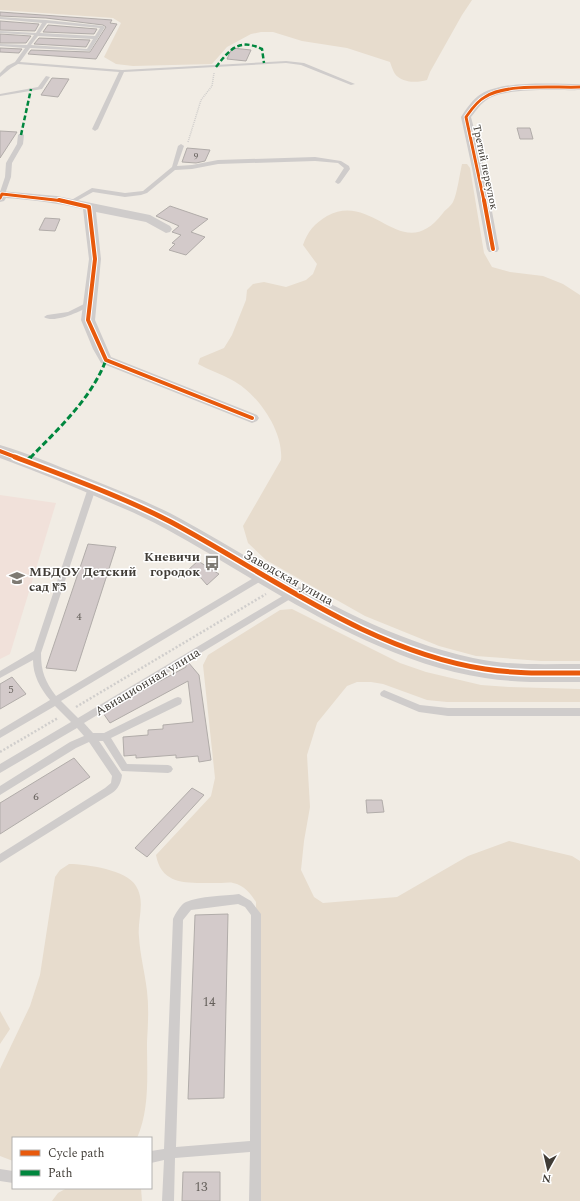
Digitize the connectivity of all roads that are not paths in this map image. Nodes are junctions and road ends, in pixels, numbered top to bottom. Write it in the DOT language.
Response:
graph roads {
  1 [pos="0,18"];
  2 [pos="46,21"];
  3 [pos="0,32"];
  4 [pos="38,34"];
  5 [pos="97,38"];
  6 [pos="0,45"];
  7 [pos="29,47"];
  8 [pos="17,63"];
  9 [pos="122,71"];
  10 [pos="0,76"];
  11 [pos="48,76"];
  12 [pos="353,84"];
  13 [pos="580,87"];
  14 [pos="0,95"];
  15 [pos="95,129"];
  16 [pos="21,135"];
  17 [pos="181,146"];
  18 [pos="174,168"];
  19 [pos="338,182"];
  20 [pos="1,196"];
  21 [pos="71,202"];
  22 [pos="89,207"];
  23 [pos="166,229"];
  24 [pos="493,249"];
  25 [pos="90,303"];
  26 [pos="47,317"];
  27 [pos="252,418"];
  28 [pos="0,451"];
  29 [pos="92,488"];
  30 [pos="279,585"];
  31 [pos="37,653"];
  32 [pos="580,673"];
  33 [pos="0,675"];
  34 [pos="384,694"];
  35 [pos="55,701"];
  36 [pos="178,701"];
  37 [pos="580,712"];
  38 [pos="76,723"];
  39 [pos="0,734"];
  40 [pos="91,737"];
  41 [pos="105,737"];
  42 [pos="0,769"];
  43 [pos="168,769"];
  44 [pos="0,791"];
  45 [pos="0,859"];
  46 [pos="256,1146"];
  47 [pos="170,1153"];
  48 [pos="152,1157"];
  49 [pos="0,1175"];
  50 [pos="12,1177"];
  51 [pos="168,1201"];
  52 [pos="255,1201"];
  1 -- 2 [label="lane"];
  2 -- 4 [label="lane"];
  2 -- 5 [label="lane"];
  3 -- 4 [label="lane"];
  4 -- 5 [label="lane"];
  4 -- 7 [label="lane"];
  5 -- 7 [label="lane"];
  6 -- 7 [label="lane"];
  7 -- 8 [label="lane"];
  8 -- 9 [label="lane"];
  8 -- 10 [label="lane"];
  9 -- 12 [label="lane"];
  9 -- 15 [label="lane"];
  11 -- 14 [label="lane"];
  13 -- 24 [label="street, Третий переулок"];
  16 -- 20 [label="lane"];
  17 -- 18 [label="lane"];
  18 -- 19 [label="lane"];
  18 -- 21 [label="lane"];
  20 -- 21 [label="street"];
  21 -- 22 [label="street"];
  22 -- 23 [label="street"];
  22 -- 25 [label="street"];
  25 -- 26 [label="lane"];
  25 -- 27 [label="street"];
  28 -- 29 [label="street, Заводская улица"];
  29 -- 30 [label="street, Заводская улица"];
  29 -- 31 [label="lane"];
  30 -- 32 [label="street, Заводская улица"];
  30 -- 35 [label="lane"];
  30 -- 38 [label="lane, Авиационная улица"];
  31 -- 33 [label="lane"];
  31 -- 35 [label="lane"];
  34 -- 37 [label="lane"];
  35 -- 38 [label="lane"];
  35 -- 39 [label="lane"];
  36 -- 41 [label="lane"];
  38 -- 40 [label="lane"];
  38 -- 42 [label="lane, Авиационная улица"];
  40 -- 41 [label="lane"];
  40 -- 44 [label="lane"];
  40 -- 45 [label="lane"];
  41 -- 43 [label="lane"];
  46 -- 47 [label="lane"];
  46 -- 47 [label="lane"];
  46 -- 52 [label="lane"];
  47 -- 48 [label="lane"];
  47 -- 51 [label="lane"];
  49 -- 50 [label="lane"];
}
